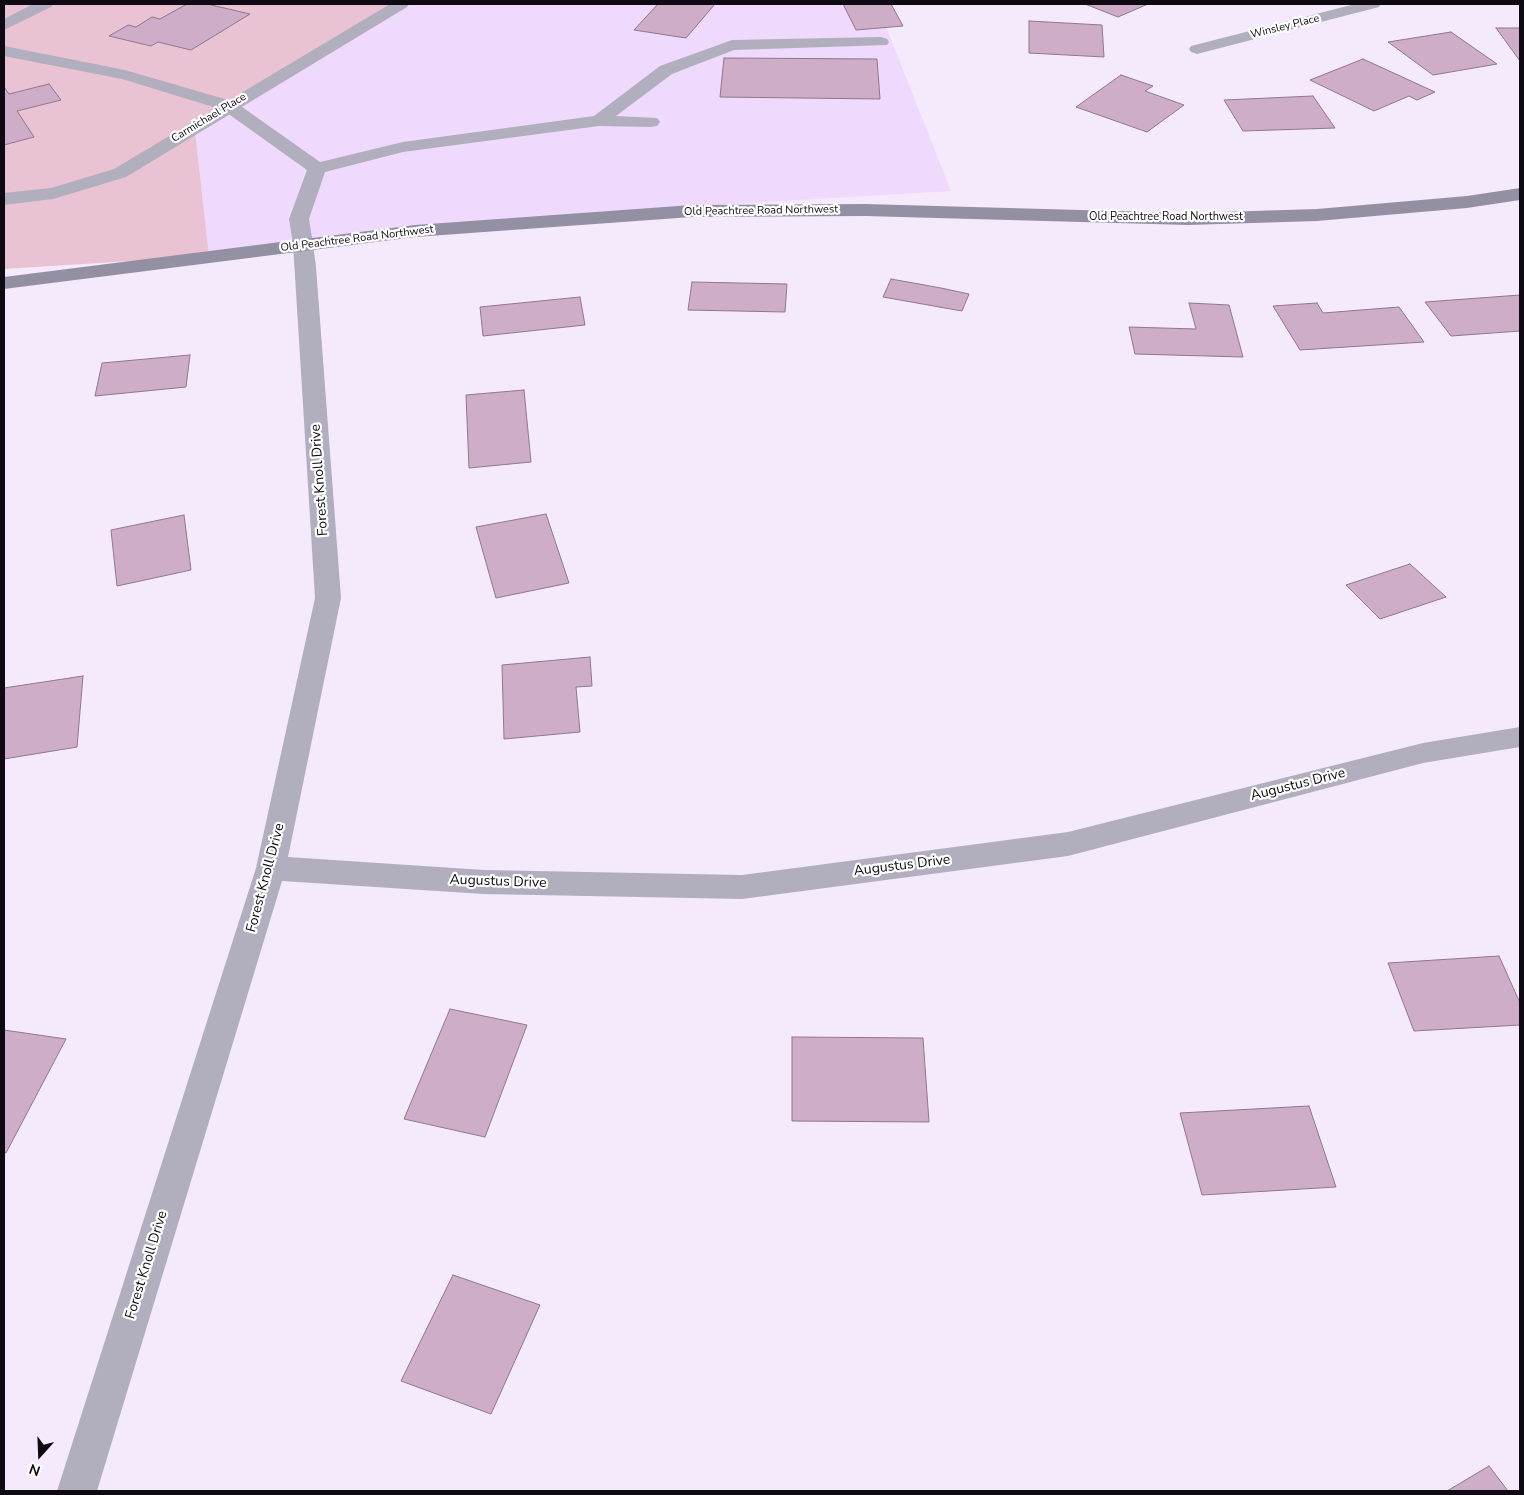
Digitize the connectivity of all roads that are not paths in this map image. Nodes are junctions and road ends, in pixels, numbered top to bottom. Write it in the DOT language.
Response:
graph roads {
  1 [pos="44,4"];
  2 [pos="401,4"];
  3 [pos="1373,4"];
  4 [pos="4,25"];
  5 [pos="880,42"];
  6 [pos="1197,49"];
  7 [pos="4,52"];
  8 [pos="229,106"];
  9 [pos="599,121"];
  10 [pos="651,122"];
  11 [pos="317,168"];
  12 [pos="1520,194"];
  13 [pos="4,199"];
  14 [pos="303,244"];
  15 [pos="4,283"];
  16 [pos="1520,738"];
  17 [pos="271,868"];
  18 [pos="77,1491"];
  1 -- 4 [label="street"];
  2 -- 8 [label="street, Carmichael Place"];
  3 -- 6 [label="street, Winsley Place"];
  5 -- 9 [label="street"];
  7 -- 8 [label="street"];
  8 -- 11 [label="street"];
  8 -- 13 [label="street, Carmichael Place"];
  9 -- 10 [label="street"];
  9 -- 11 [label="street"];
  11 -- 14 [label="street, Forest Knoll Drive"];
  12 -- 14 [label="main road, Old Peachtree Road Northwest"];
  14 -- 15 [label="main road, Old Peachtree Road Northwest"];
  14 -- 17 [label="street, Forest Knoll Drive"];
  16 -- 17 [label="street, Augustus Drive"];
  17 -- 18 [label="street, Forest Knoll Drive"];
}
